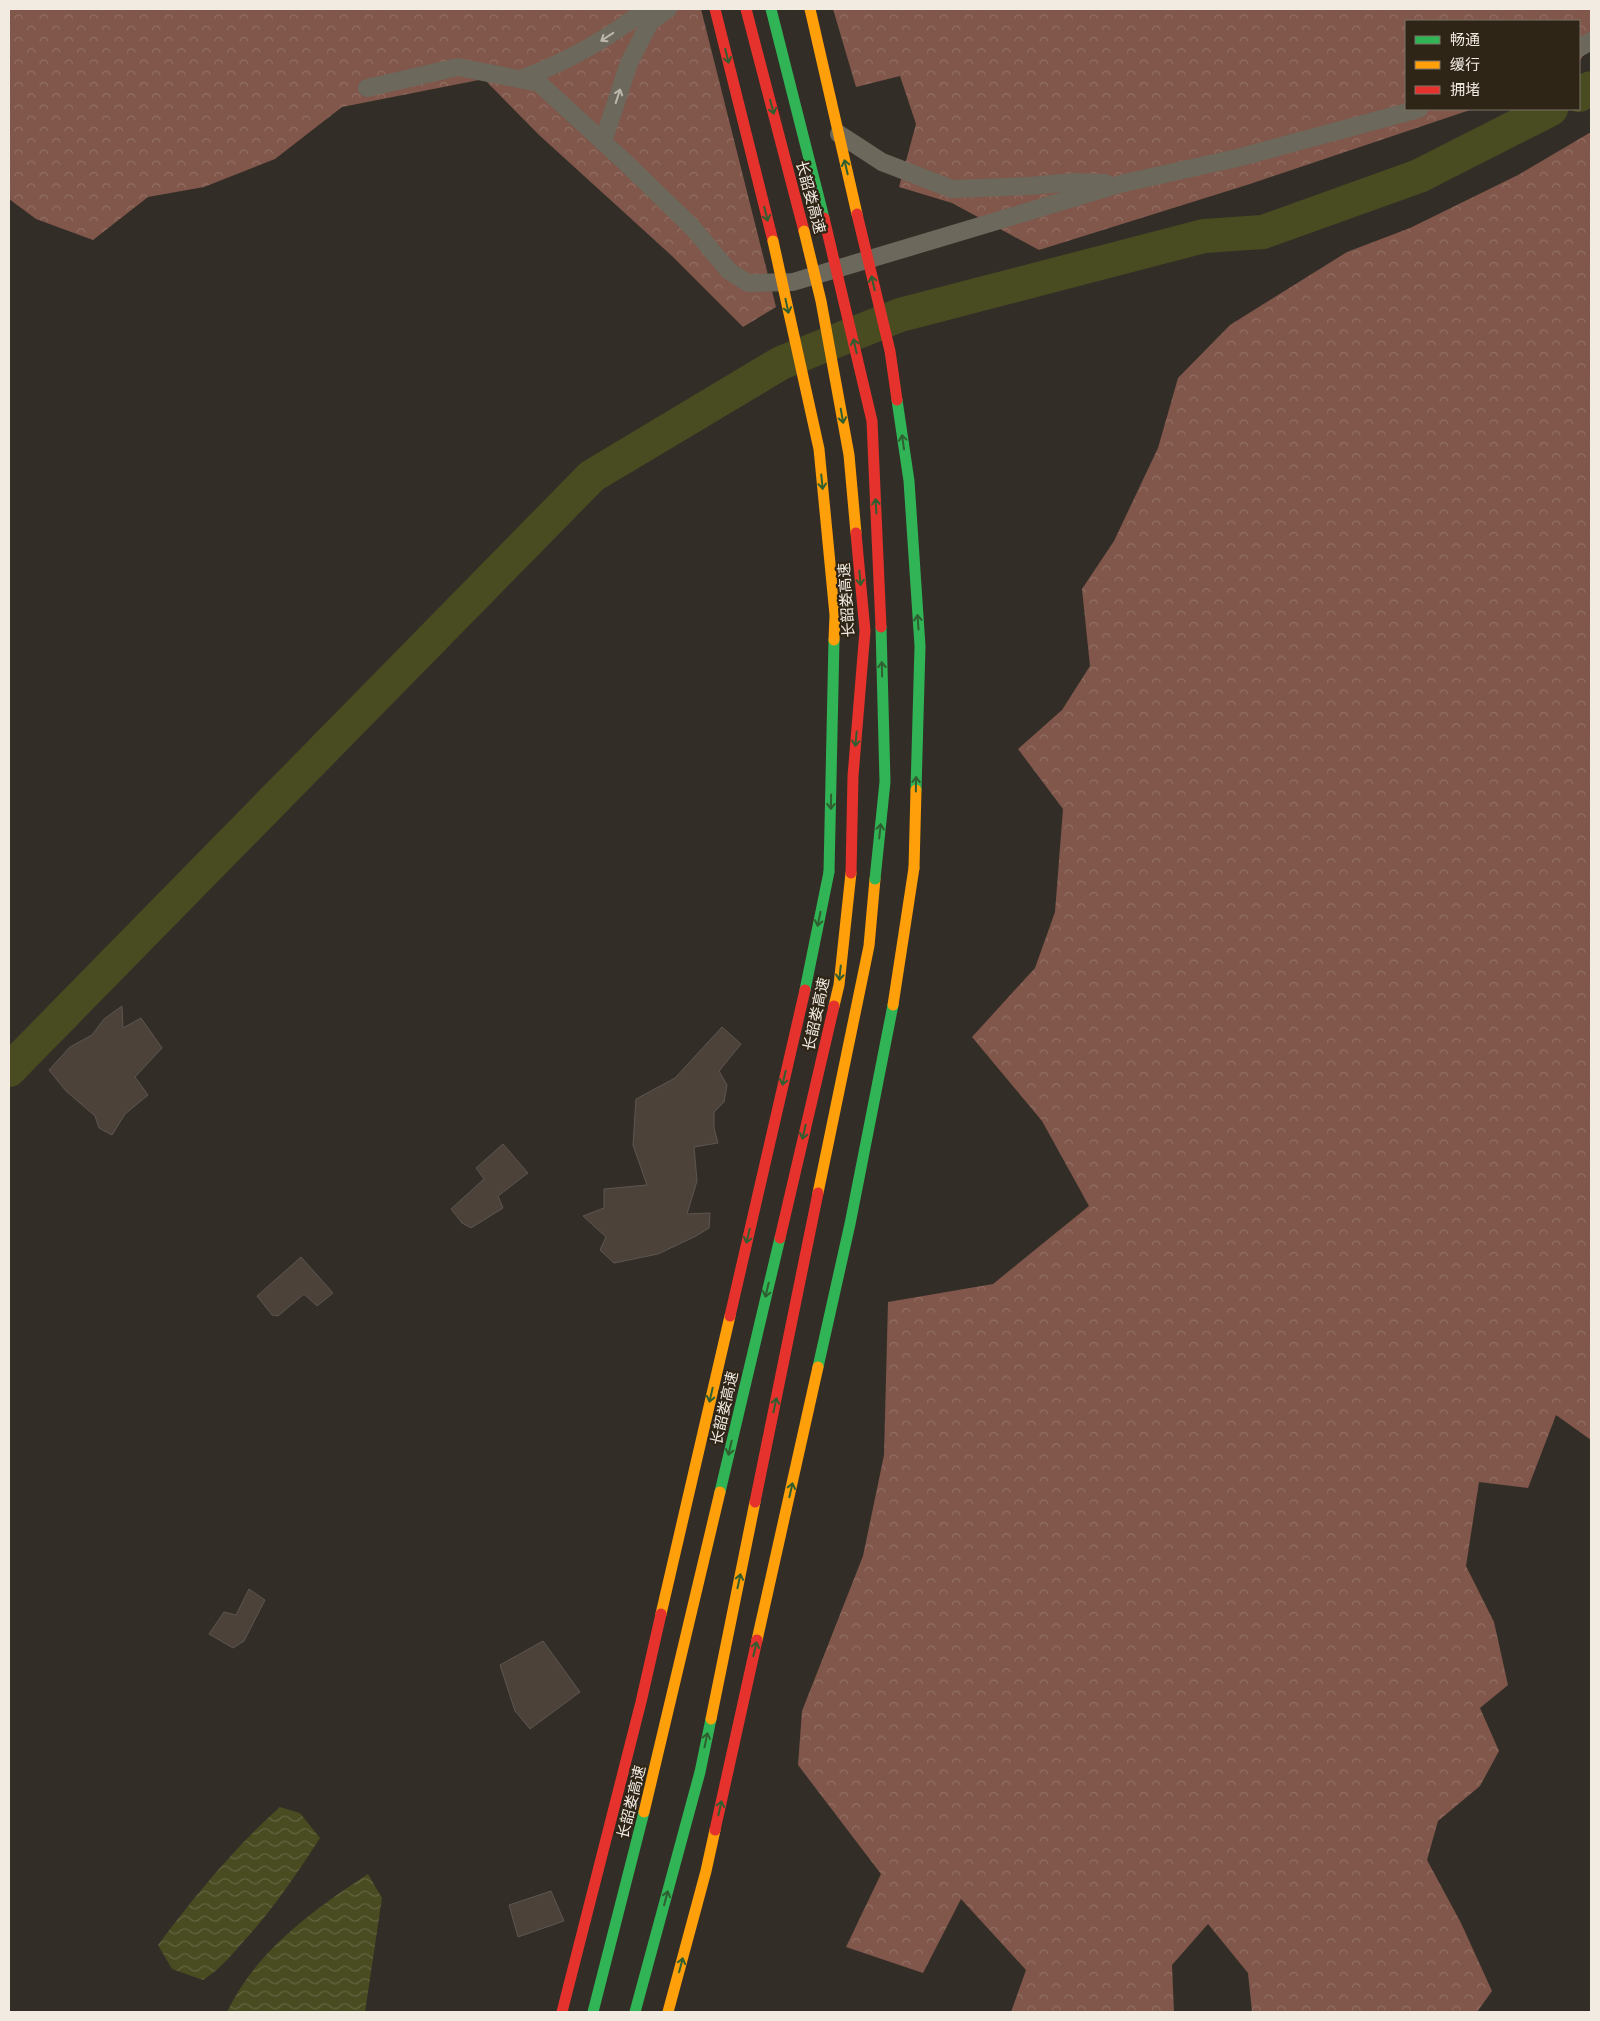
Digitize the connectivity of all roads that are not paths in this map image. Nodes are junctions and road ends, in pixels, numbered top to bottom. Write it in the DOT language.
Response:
graph roads {
  1 [pos="646,9"];
  2 [pos="668,9"];
  3 [pos="715,9"];
  4 [pos="746,9"];
  5 [pos="771,9"];
  6 [pos="810,9"];
  7 [pos="1591,41"];
  8 [pos="1580,47"];
  9 [pos="521,79"];
  10 [pos="367,88"];
  11 [pos="1416,110"];
  12 [pos="839,134"];
  13 [pos="604,142"];
  14 [pos="1120,184"];
  15 [pos="562,2012"];
  16 [pos="593,2012"];
  17 [pos="635,2012"];
  18 [pos="668,2012"];
  1 -- 9 [label="street, one-way"];
  13 -- 2 [label="street, one-way"];
  3 -- 15 [label="highway, one-way, bridge"];
  4 -- 16 [label="highway, 长韶娄高速, one-way, bridge"];
  17 -- 5 [label="highway, 长韶娄高速, one-way, bridge"];
  6 -- 12 [label="highway"];
  7 -- 8 [label="street"];
  9 -- 10 [label="street"];
  9 -- 13 [label="street"];
  11 -- 14 [label="street"];
  12 -- 14 [label="street"];
  18 -- 12 [label="highway, one-way, bridge"];
  13 -- 14 [label="street"];
}
